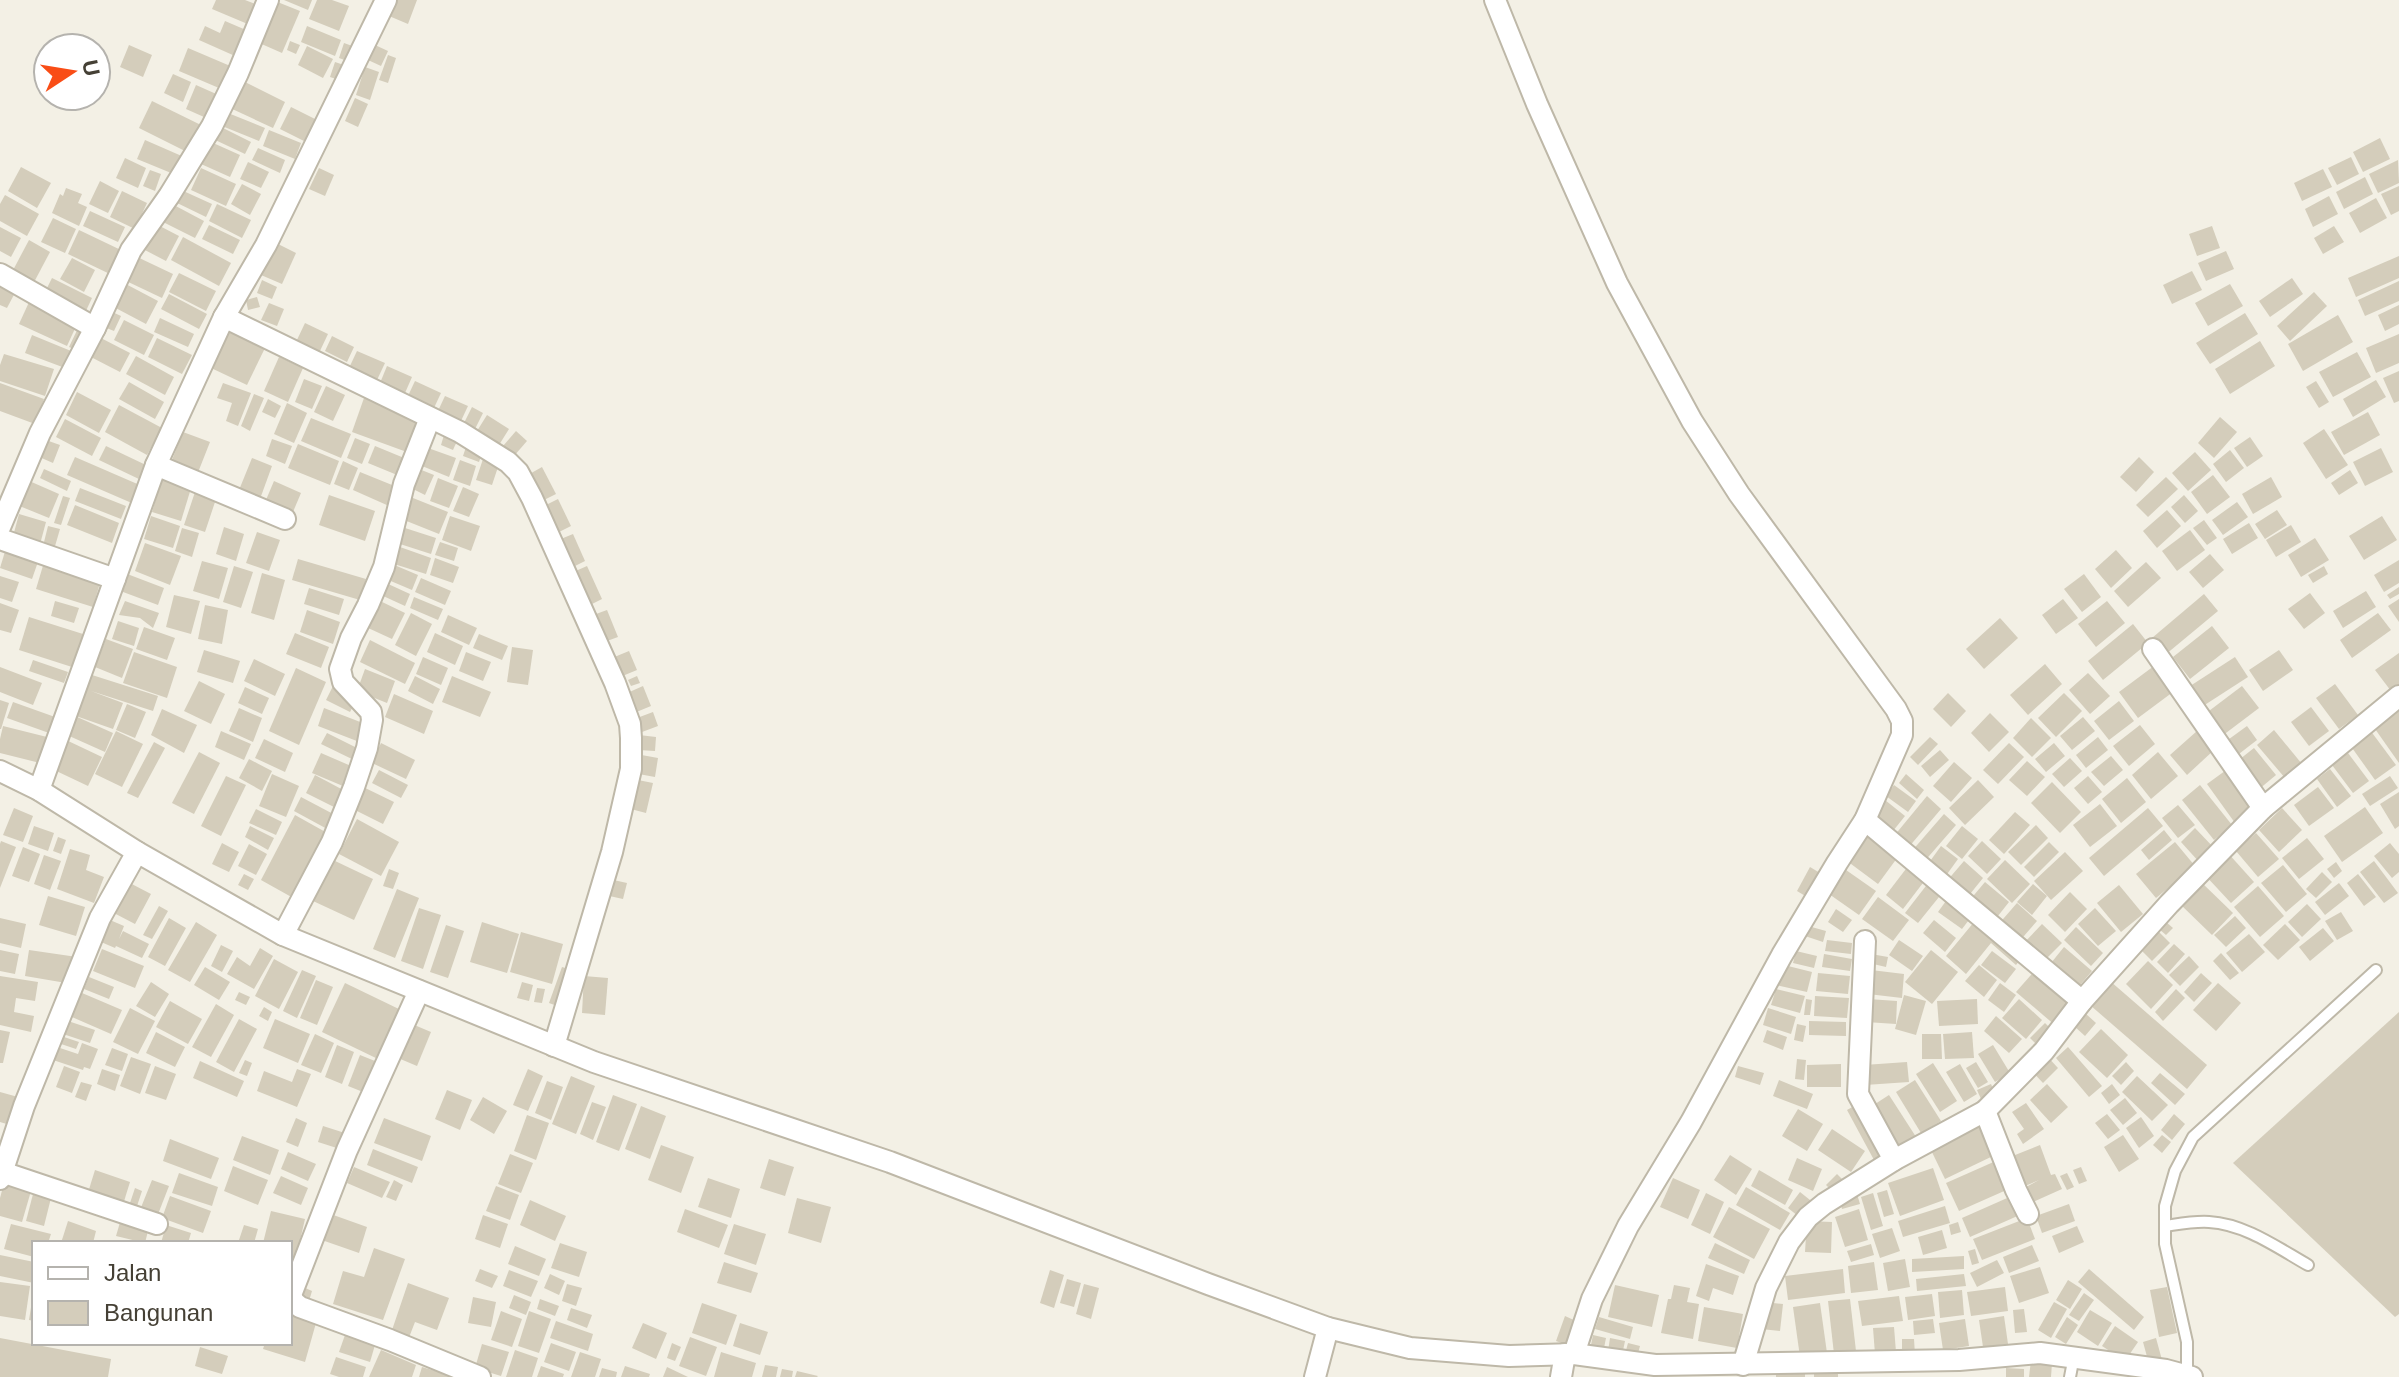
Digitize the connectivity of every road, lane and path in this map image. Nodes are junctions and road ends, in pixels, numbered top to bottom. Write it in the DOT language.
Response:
graph roads {
  1 [pos="268,0"];
  2 [pos="386,0"];
  3 [pos="1495,0"];
  4 [pos="0,274"];
  5 [pos="224,317"];
  6 [pos="95,328"];
  7 [pos="430,418"];
  8 [pos="156,465"];
  9 [pos="285,519"];
  10 [pos="0,527"];
  11 [pos="0,539"];
  12 [pos="115,579"];
  13 [pos="2153,649"];
  14 [pos="2399,696"];
  15 [pos="0,771"];
  16 [pos="39,790"];
  17 [pos="2263,808"];
  18 [pos="1865,820"];
  19 [pos="137,852"];
  20 [pos="283,935"];
  21 [pos="1865,941"];
  22 [pos="2376,970"];
  23 [pos="419,991"];
  24 [pos="2082,1001"];
  25 [pos="554,1046"];
  26 [pos="1985,1111"];
  27 [pos="1894,1160"];
  28 [pos="1,1176"];
  29 [pos="2028,1214"];
  30 [pos="157,1224"];
  31 [pos="2165,1226"];
  32 [pos="2308,1265"];
  33 [pos="294,1274"];
  34 [pos="292,1297"];
  35 [pos="1328,1328"];
  36 [pos="1570,1354"];
  37 [pos="2074,1356"];
  38 [pos="1743,1365"];
  39 [pos="1772,1370"];
  40 [pos="2190,1376"];
  41 [pos="480,1377"];
  42 [pos="1315,1377"];
  43 [pos="1561,1377"];
  44 [pos="2070,1377"];
  1 -- 6 [label="street"];
  2 -- 5 [label="street"];
  3 -- 18 [label="street"];
  4 -- 6 [label="street"];
  5 -- 7 [label="street"];
  5 -- 8 [label="street"];
  6 -- 10 [label="street"];
  7 -- 20 [label="street"];
  7 -- 25 [label="street"];
  8 -- 9 [label="street"];
  8 -- 12 [label="street"];
  11 -- 12 [label="street"];
  12 -- 16 [label="street"];
  13 -- 17 [label="street"];
  14 -- 17 [label="street"];
  15 -- 16 [label="street"];
  16 -- 19 [label="street"];
  17 -- 24 [label="street"];
  18 -- 24 [label="street"];
  18 -- 36 [label="street"];
  19 -- 20 [label="street"];
  19 -- 28 [label="street"];
  20 -- 23 [label="street"];
  21 -- 27 [label="street"];
  22 -- 31 [label="lane"];
  23 -- 25 [label="street"];
  23 -- 33 [label="street"];
  24 -- 26 [label="street"];
  25 -- 35 [label="street"];
  26 -- 27 [label="street"];
  26 -- 29 [label="street"];
  27 -- 38 [label="street"];
  28 -- 30 [label="street"];
  31 -- 32 [label="lane"];
  31 -- 40 [label="lane"];
  34 -- 41 [label="street"];
  35 -- 36 [label="street"];
  35 -- 42 [label="street"];
  36 -- 38 [label="street"];
  36 -- 43 [label="street"];
  37 -- 39 [label="street"];
  37 -- 40 [label="street"];
  37 -- 44 [label="lane"];
  38 -- 39 [label="street"];
}
